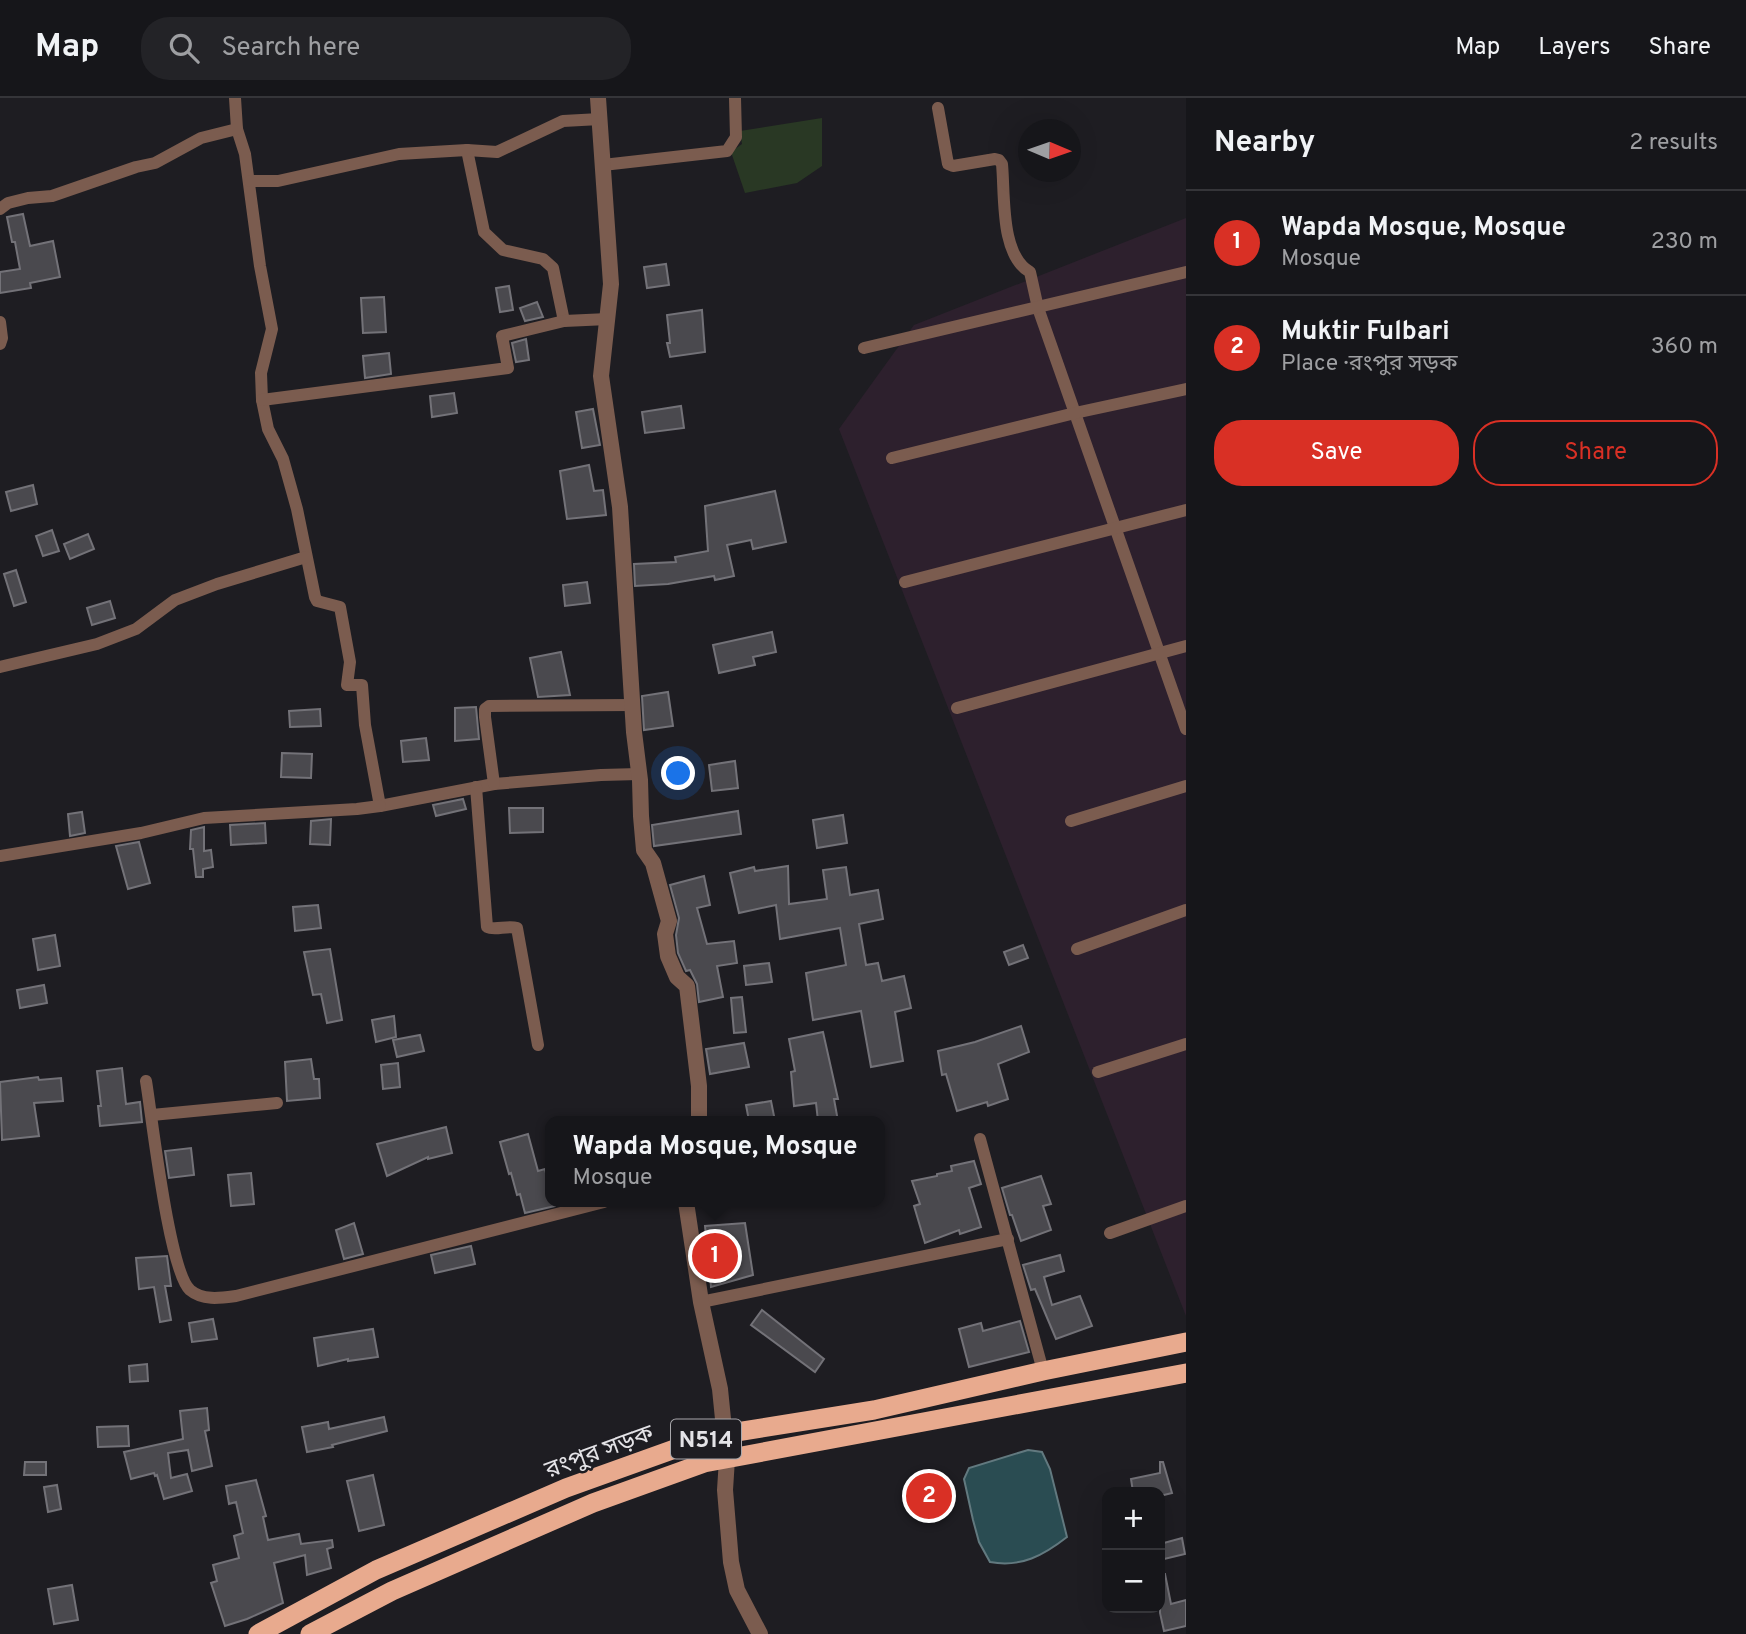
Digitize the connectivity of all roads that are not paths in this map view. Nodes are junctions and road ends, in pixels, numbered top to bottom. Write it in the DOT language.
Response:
graph roads {
  1 [pos="235,98"];
  2 [pos="598,98"];
  3 [pos="735,98"];
  4 [pos="938,108"];
  5 [pos="600,119"];
  6 [pos="237,129"];
  7 [pos="467,150"];
  8 [pos="603,165"];
  9 [pos="250,181"];
  10 [pos="0,209"];
  11 [pos="1186,272"];
  12 [pos="1038,307"];
  13 [pos="608,319"];
  14 [pos="564,321"];
  15 [pos="0,322"];
  16 [pos="0,344"];
  17 [pos="864,348"];
  18 [pos="1186,389"];
  19 [pos="262,400"];
  20 [pos="1075,413"];
  21 [pos="892,458"];
  22 [pos="1186,510"];
  23 [pos="1116,528"];
  24 [pos="306,557"];
  25 [pos="905,582"];
  26 [pos="1186,646"];
  27 [pos="1160,652"];
  28 [pos="0,667"];
  29 [pos="632,705"];
  30 [pos="957,708"];
  31 [pos="1186,729"];
  32 [pos="639,774"];
  33 [pos="494,784"];
  34 [pos="1186,786"];
  35 [pos="476,787"];
  36 [pos="380,806"];
  37 [pos="1071,821"];
  38 [pos="0,856"];
  39 [pos="1186,910"];
  40 [pos="1077,948"];
  41 [pos="1186,1044"];
  42 [pos="538,1045"];
  43 [pos="1098,1072"];
  44 [pos="146,1081"];
  45 [pos="277,1103"];
  46 [pos="152,1115"];
  47 [pos="699,1116"];
  48 [pos="980,1139"];
  49 [pos="1186,1206"];
  50 [pos="584,1207"];
  51 [pos="687,1207"];
  52 [pos="1111,1233"];
  53 [pos="1008,1240"];
  54 [pos="701,1302"];
  55 [pos="1186,1342"];
  56 [pos="1043,1371"];
  57 [pos="1186,1373"];
  58 [pos="724,1434"];
  59 [pos="727,1459"];
  60 [pos="258,1634"];
  61 [pos="310,1634"];
  62 [pos="760,1634"];
  1 -- 6 [label="street"];
  2 -- 5 [label="street"];
  3 -- 8 [label="street"];
  4 -- 12 [label="street"];
  5 -- 7 [label="street"];
  5 -- 8 [label="street"];
  6 -- 9 [label="street"];
  6 -- 10 [label="street"];
  7 -- 9 [label="street"];
  7 -- 14 [label="street"];
  8 -- 13 [label="street"];
  9 -- 19 [label="street"];
  11 -- 12 [label="street"];
  12 -- 17 [label="street"];
  12 -- 20 [label="street"];
  13 -- 14 [label="street"];
  13 -- 29 [label="street"];
  14 -- 19 [label="street"];
  15 -- 16 [label="street"];
  18 -- 20 [label="street"];
  19 -- 24 [label="street"];
  20 -- 21 [label="street"];
  20 -- 23 [label="street"];
  22 -- 23 [label="street"];
  23 -- 25 [label="street"];
  23 -- 27 [label="street"];
  24 -- 28 [label="street"];
  24 -- 36 [label="street"];
  26 -- 27 [label="street"];
  27 -- 30 [label="street"];
  27 -- 31 [label="street"];
  29 -- 32 [label="street"];
  29 -- 33 [label="street"];
  32 -- 33 [label="street"];
  32 -- 47 [label="street"];
  33 -- 35 [label="street"];
  34 -- 37 [label="street"];
  35 -- 36 [label="street"];
  35 -- 42 [label="street"];
  36 -- 38 [label="street"];
  39 -- 40 [label="street"];
  41 -- 43 [label="street"];
  44 -- 46 [label="street"];
  45 -- 46 [label="street"];
  46 -- 50 [label="street"];
  48 -- 53 [label="street"];
  49 -- 52 [label="street"];
  51 -- 54 [label="street"];
  53 -- 54 [label="street"];
  53 -- 56 [label="street"];
  54 -- 58 [label="street"];
  55 -- 56 [label="highway, রংপুর সড়ক / N514"];
  56 -- 58 [label="highway, রংপুর সড়ক / N514"];
  57 -- 59 [label="highway, রংপুর সড়ক / N514"];
  58 -- 59 [label="street"];
  58 -- 60 [label="highway, রংপুর সড়ক / N514"];
  59 -- 61 [label="highway, রংপুর সড়ক / N514"];
  59 -- 62 [label="street"];
}
